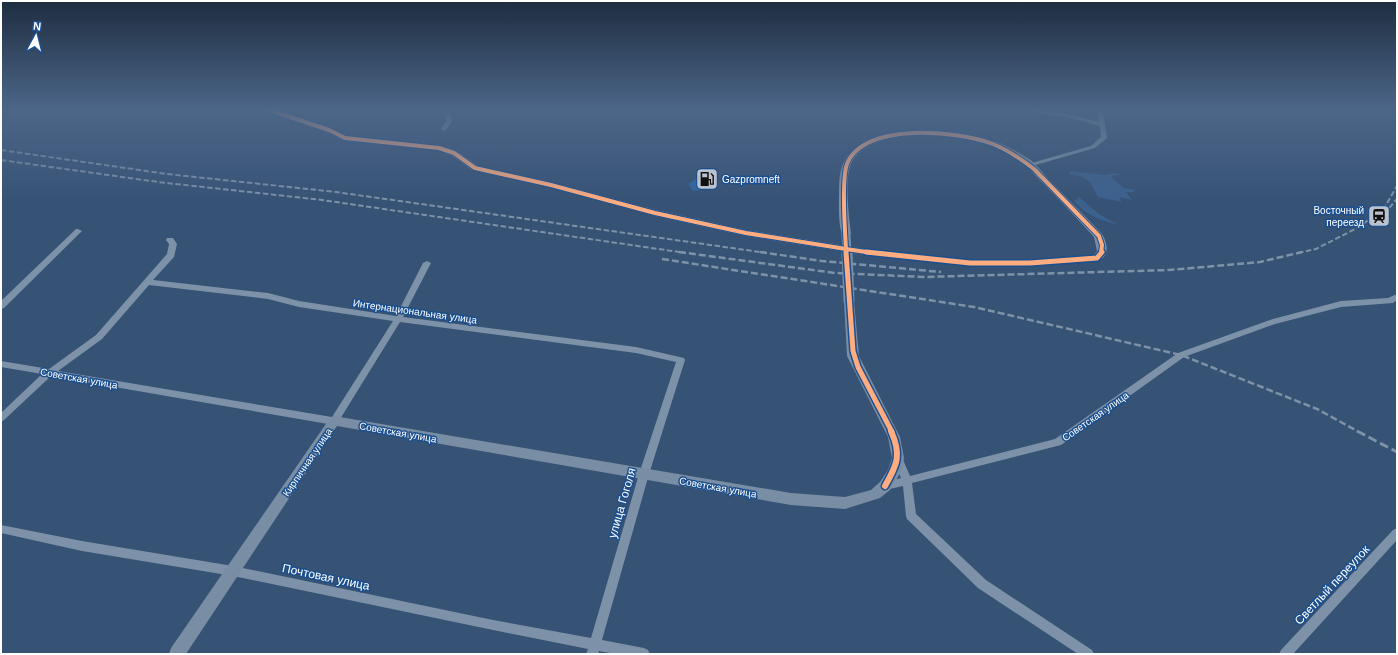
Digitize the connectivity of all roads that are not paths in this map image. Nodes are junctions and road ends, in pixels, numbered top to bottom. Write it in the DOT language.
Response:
graph roads {
  1 [pos="369,141"];
  2 [pos="878,141"];
  3 [pos="981,141"];
  4 [pos="1101,141"];
  5 [pos="1030,165"];
  6 [pos="78,231"];
  7 [pos="170,240"];
  8 [pos="426,263"];
  9 [pos="147,282"];
  10 [pos="1397,297"];
  11 [pos="1,306"];
  12 [pos="398,319"];
  13 [pos="681,360"];
  14 [pos="1,364"];
  15 [pos="49,373"];
  16 [pos="1,418"];
  17 [pos="334,422"];
  18 [pos="898,458"];
  19 [pos="644,474"];
  20 [pos="907,480"];
  21 [pos="885,486"];
  22 [pos="1,529"];
  23 [pos="1397,533"];
  24 [pos="233,571"];
  25 [pos="593,649"];
  26 [pos="177,654"];
  27 [pos="644,654"];
  28 [pos="1088,654"];
  29 [pos="1285,654"];
  1 -- 5 [label="street"];
  2 -- 18 [label="street, bridge"];
  3 -- 5 [label="street, bridge"];
  4 -- 5 [label="street"];
  6 -- 11 [label="street"];
  7 -- 9 [label="street"];
  8 -- 12 [label="street, Кирпичная улица"];
  9 -- 12 [label="street, Интернациональная улица"];
  9 -- 15 [label="street"];
  10 -- 20 [label="street, Советская улица"];
  12 -- 13 [label="street, Интернациональная улица"];
  12 -- 17 [label="street, Кирпичная улица"];
  13 -- 19 [label="street, улица Гоголя"];
  14 -- 15 [label="street, Советская улица"];
  15 -- 16 [label="street"];
  15 -- 17 [label="street, Советская улица"];
  17 -- 19 [label="street, Советская улица"];
  17 -- 24 [label="street, Кирпичная улица"];
  18 -- 20 [label="street"];
  18 -- 21 [label="street"];
  19 -- 21 [label="street, Советская улица"];
  19 -- 25 [label="street, улица Гоголя"];
  20 -- 21 [label="street, Советская улица"];
  20 -- 28 [label="street"];
  22 -- 24 [label="street, Почтовая улица"];
  23 -- 29 [label="street, Светлый переулок"];
  24 -- 25 [label="street, Почтовая улица"];
  24 -- 26 [label="street, Кирпичная улица"];
  25 -- 27 [label="street, Почтовая улица"];
}
